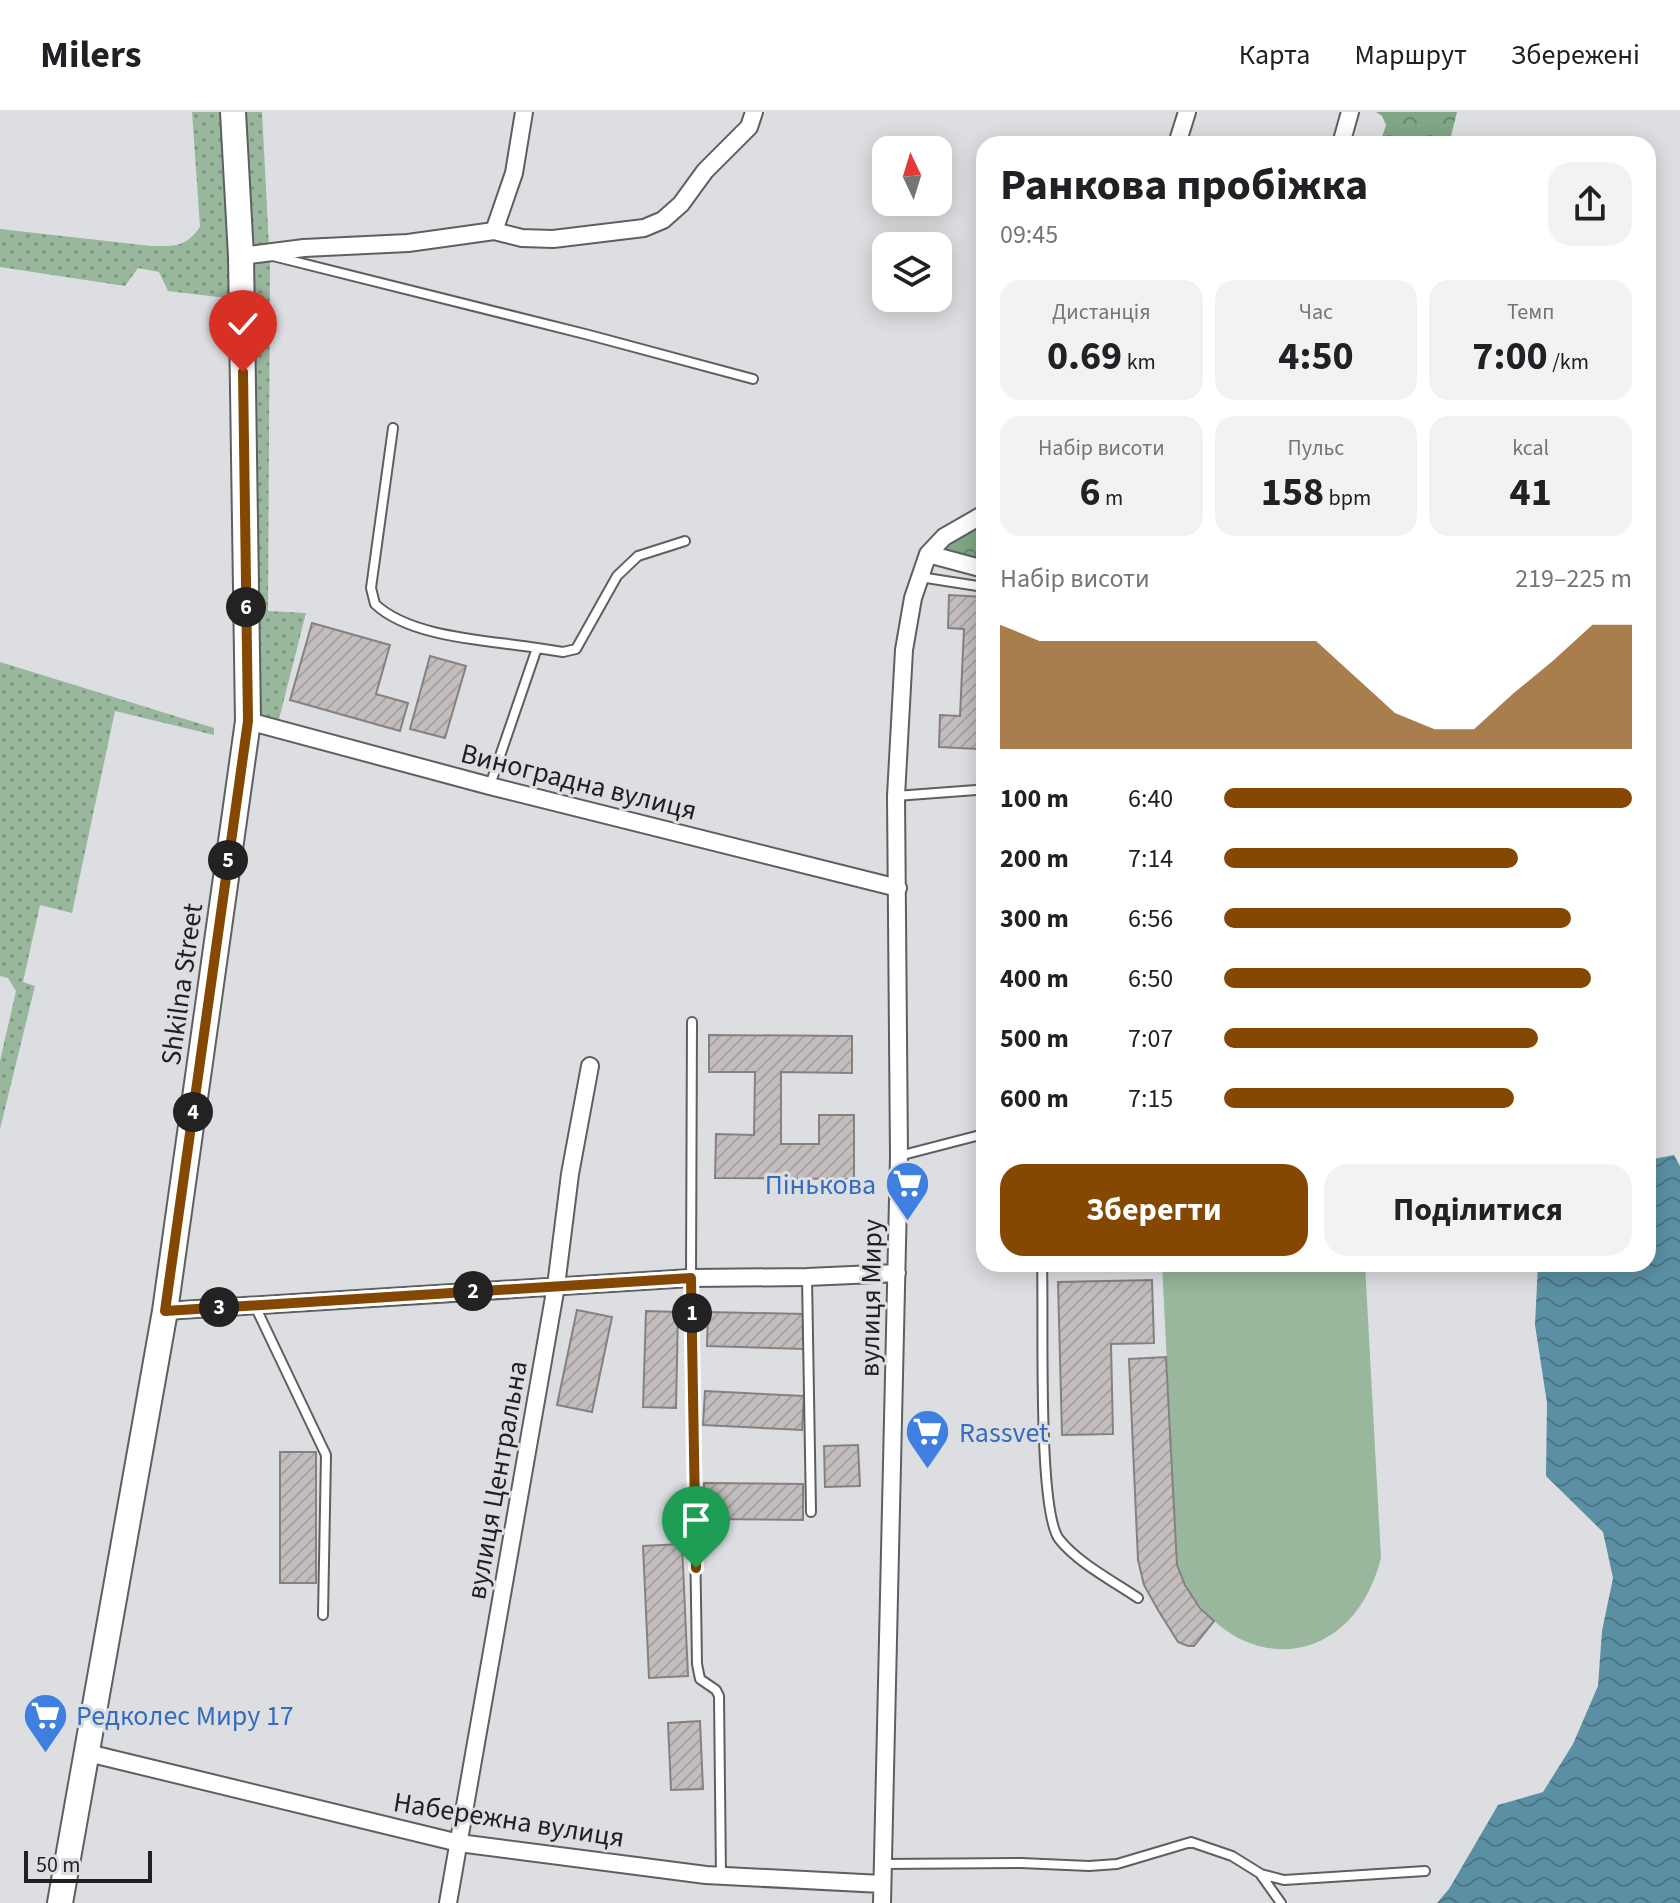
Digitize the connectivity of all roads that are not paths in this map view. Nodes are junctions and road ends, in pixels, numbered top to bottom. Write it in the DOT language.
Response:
graph roads {
  1 [pos="233,112"];
  2 [pos="524,112"];
  3 [pos="754,112"];
  4 [pos="1187,112"];
  5 [pos="1350,112"];
  6 [pos="1180,136"];
  7 [pos="1343,136"];
  8 [pos="494,231"];
  9 [pos="266,254"];
  10 [pos="241,256"];
  11 [pos="753,379"];
  12 [pos="393,428"];
  13 [pos="976,519"];
  14 [pos="685,541"];
  15 [pos="928,554"];
  16 [pos="976,567"];
  17 [pos="920,577"];
  18 [pos="976,586"];
  19 [pos="537,648"];
  20 [pos="248,721"];
  21 [pos="490,786"];
  22 [pos="976,790"];
  23 [pos="896,796"];
  24 [pos="898,888"];
  25 [pos="692,1022"];
  26 [pos="590,1066"];
  27 [pos="976,1136"];
  28 [pos="899,1156"];
  29 [pos="1042,1272"];
  30 [pos="897,1273"];
  31 [pos="807,1277"];
  32 [pos="691,1278"];
  33 [pos="556,1286"];
  34 [pos="255,1305"];
  35 [pos="165,1311"];
  36 [pos="811,1512"];
  37 [pos="1138,1598"];
  38 [pos="323,1615"];
  39 [pos="88,1753"];
  40 [pos="459,1843"];
  41 [pos="882,1864"];
  42 [pos="1425,1871"];
  43 [pos="1261,1874"];
  44 [pos="721,1876"];
  45 [pos="882,1884"];
  46 [pos="60,1903"];
  47 [pos="448,1903"];
  48 [pos="882,1903"];
  49 [pos="1281,1903"];
  1 -- 10 [label="street, Shkilna Street"];
  2 -- 8 [label="street"];
  3 -- 8 [label="street"];
  4 -- 6 [label="street"];
  5 -- 7 [label="street"];
  8 -- 9 [label="street"];
  9 -- 10 [label="street"];
  9 -- 11 [label="lane"];
  10 -- 20 [label="street, Shkilna Street"];
  12 -- 19 [label="lane"];
  13 -- 15 [label="street"];
  14 -- 19 [label="lane"];
  15 -- 16 [label="street"];
  15 -- 17 [label="street, вулиця Миру"];
  17 -- 18 [label="lane"];
  17 -- 23 [label="street, вулиця Миру"];
  19 -- 21 [label="lane"];
  20 -- 21 [label="street, Виноградна вулиця"];
  20 -- 35 [label="street, Shkilna Street"];
  21 -- 24 [label="street, Виноградна вулиця"];
  22 -- 23 [label="lane"];
  23 -- 24 [label="street, вулиця Миру"];
  24 -- 28 [label="street, вулиця Миру"];
  25 -- 32 [label="lane"];
  26 -- 33 [label="street, вулиця Центральна"];
  27 -- 28 [label="lane"];
  28 -- 30 [label="street, вулиця Миру"];
  29 -- 37 [label="lane"];
  30 -- 31 [label="street"];
  30 -- 41 [label="street, вулиця Миру"];
  31 -- 32 [label="street"];
  31 -- 36 [label="lane"];
  32 -- 33 [label="street"];
  32 -- 44 [label="lane"];
  33 -- 34 [label="street"];
  33 -- 40 [label="street, вулиця Центральна"];
  34 -- 35 [label="street"];
  34 -- 38 [label="lane"];
  35 -- 39 [label="street, Shkilna Street"];
  39 -- 40 [label="street, Набережна вулиця"];
  39 -- 46 [label="street, Shkilna Street"];
  40 -- 44 [label="street, Набережна вулиця"];
  40 -- 47 [label="street, вулиця Центральна"];
  41 -- 43 [label="lane"];
  41 -- 45 [label="street, вулиця Миру"];
  42 -- 43 [label="lane"];
  43 -- 49 [label="lane"];
  44 -- 45 [label="street, Набережна вулиця"];
  45 -- 48 [label="street, вулиця Миру"];
}
